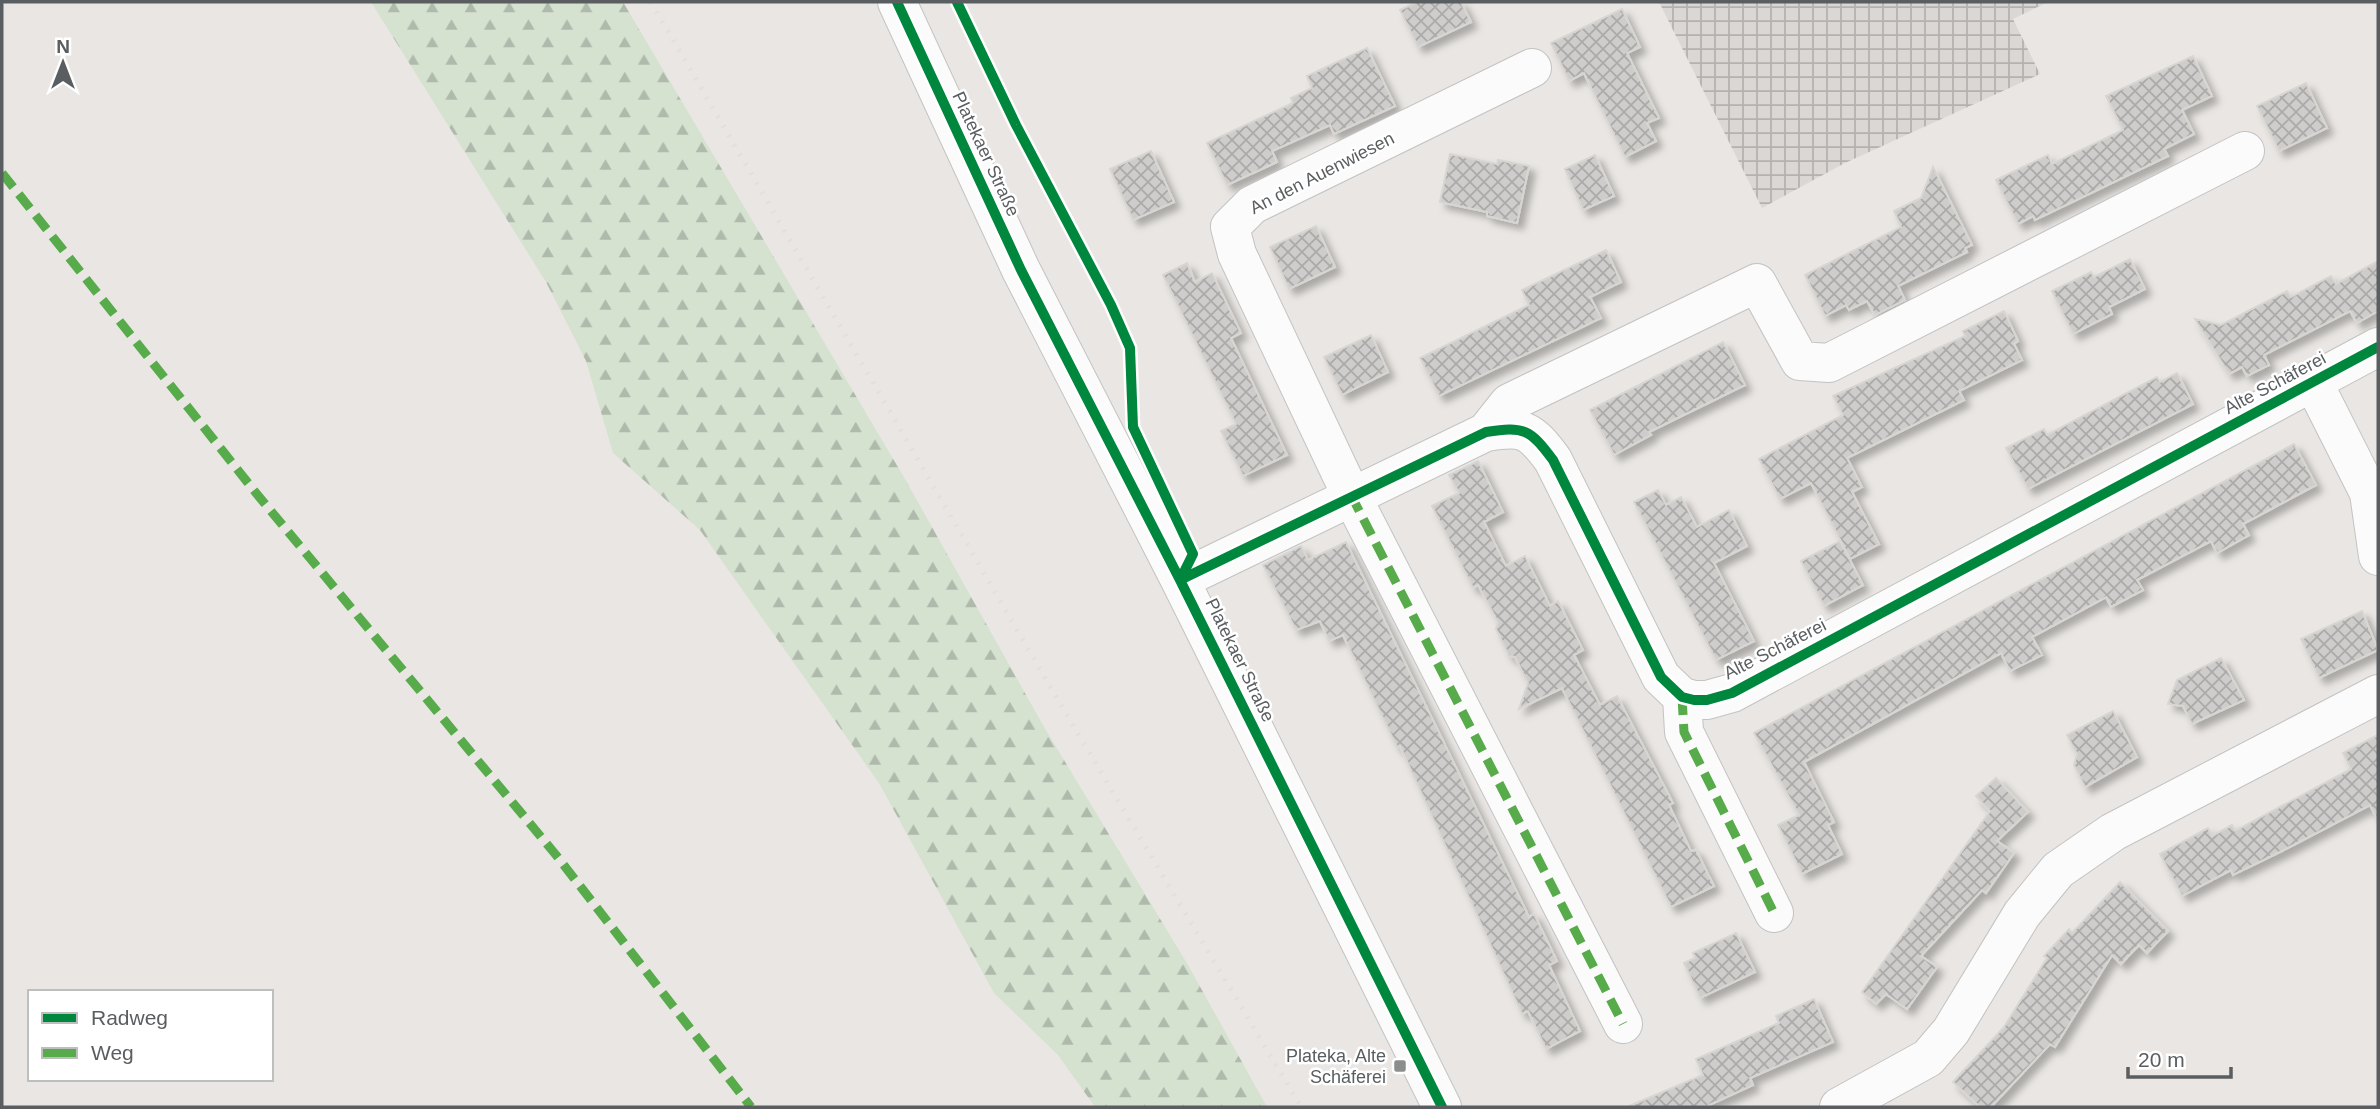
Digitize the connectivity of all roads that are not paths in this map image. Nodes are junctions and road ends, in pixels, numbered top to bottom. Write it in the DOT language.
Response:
graph roads {
  1 [pos="897,2"];
  2 [pos="1532,68"];
  3 [pos="2245,151"];
  4 [pos="2378,347"];
  5 [pos="2313,382"];
  6 [pos="1486,432"];
  7 [pos="1351,495"];
  8 [pos="2378,556"];
  9 [pos="1180,580"];
  10 [pos="2378,694"];
  11 [pos="1682,697"];
  12 [pos="1774,913"];
  13 [pos="1623,1024"];
  14 [pos="1442,1107"];
  15 [pos="1839,1107"];
  1 -- 9 [label="street, Platekaer Straße"];
  2 -- 7 [label="street, An den Auenwiesen"];
  3 -- 6 [label="street"];
  4 -- 5 [label="street, Alte Schäferei"];
  5 -- 8 [label="street, Alte Schäferei"];
  5 -- 11 [label="street, Alte Schäferei"];
  6 -- 7 [label="street"];
  6 -- 11 [label="street"];
  7 -- 9 [label="street"];
  7 -- 13 [label="street"];
  9 -- 14 [label="street, Platekaer Straße"];
  10 -- 15 [label="street"];
  11 -- 12 [label="street"];
}
